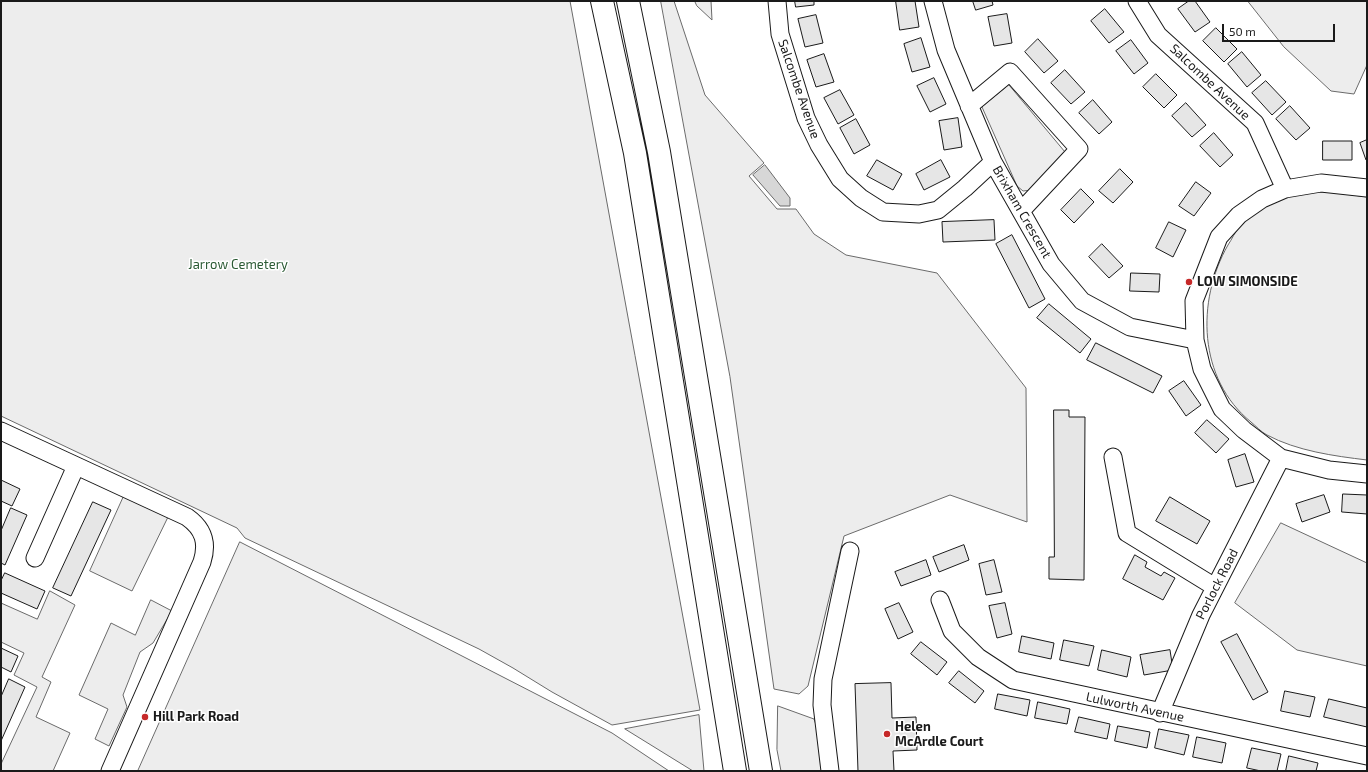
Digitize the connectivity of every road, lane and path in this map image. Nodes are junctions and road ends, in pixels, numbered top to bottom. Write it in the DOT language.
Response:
graph roads {
  1 [pos="602,1"];
  2 [pos="628,1"];
  3 [pos="777,1"];
  4 [pos="933,1"];
  5 [pos="1137,1"];
  6 [pos="969,106"];
  7 [pos="993,162"];
  8 [pos="1367,188"];
  9 [pos="1285,189"];
  10 [pos="1021,211"];
  11 [pos="1195,340"];
  12 [pos="1,431"];
  13 [pos="1113,457"];
  14 [pos="1281,458"];
  15 [pos="76,466"];
  16 [pos="1367,474"];
  17 [pos="850,552"];
  18 [pos="35,558"];
  19 [pos="1215,587"];
  20 [pos="940,600"];
  21 [pos="739,636"];
  22 [pos="714,641"];
  23 [pos="1160,712"];
  24 [pos="1367,756"];
  25 [pos="110,771"];
  26 [pos="724,771"];
  27 [pos="735,771"];
  28 [pos="761,771"];
  29 [pos="771,771"];
  30 [pos="830,771"];
  1 -- 22 [label="highway"];
  2 -- 21 [label="highway"];
  3 -- 7 [label="street, Salcombe Avenue"];
  4 -- 6 [label="street, Brixham Crescent"];
  5 -- 9 [label="street, Salcombe Avenue"];
  6 -- 7 [label="street, Brixham Crescent"];
  6 -- 10 [label="street"];
  7 -- 10 [label="street, Brixham Crescent"];
  8 -- 9 [label="street"];
  9 -- 11 [label="street"];
  10 -- 11 [label="street, Brixham Crescent"];
  11 -- 14 [label="street"];
  12 -- 15 [label="street"];
  13 -- 19 [label="street"];
  14 -- 16 [label="street"];
  14 -- 19 [label="street, Porlock Road"];
  15 -- 18 [label="street"];
  15 -- 25 [label="street"];
  17 -- 30 [label="street"];
  19 -- 23 [label="street, Porlock Road"];
  20 -- 23 [label="street, Lulworth Avenue"];
  21 -- 28 [label="highway"];
  21 -- 29 [label="highway"];
  22 -- 26 [label="highway"];
  22 -- 27 [label="highway"];
  23 -- 24 [label="street, Lulworth Avenue"];
}
